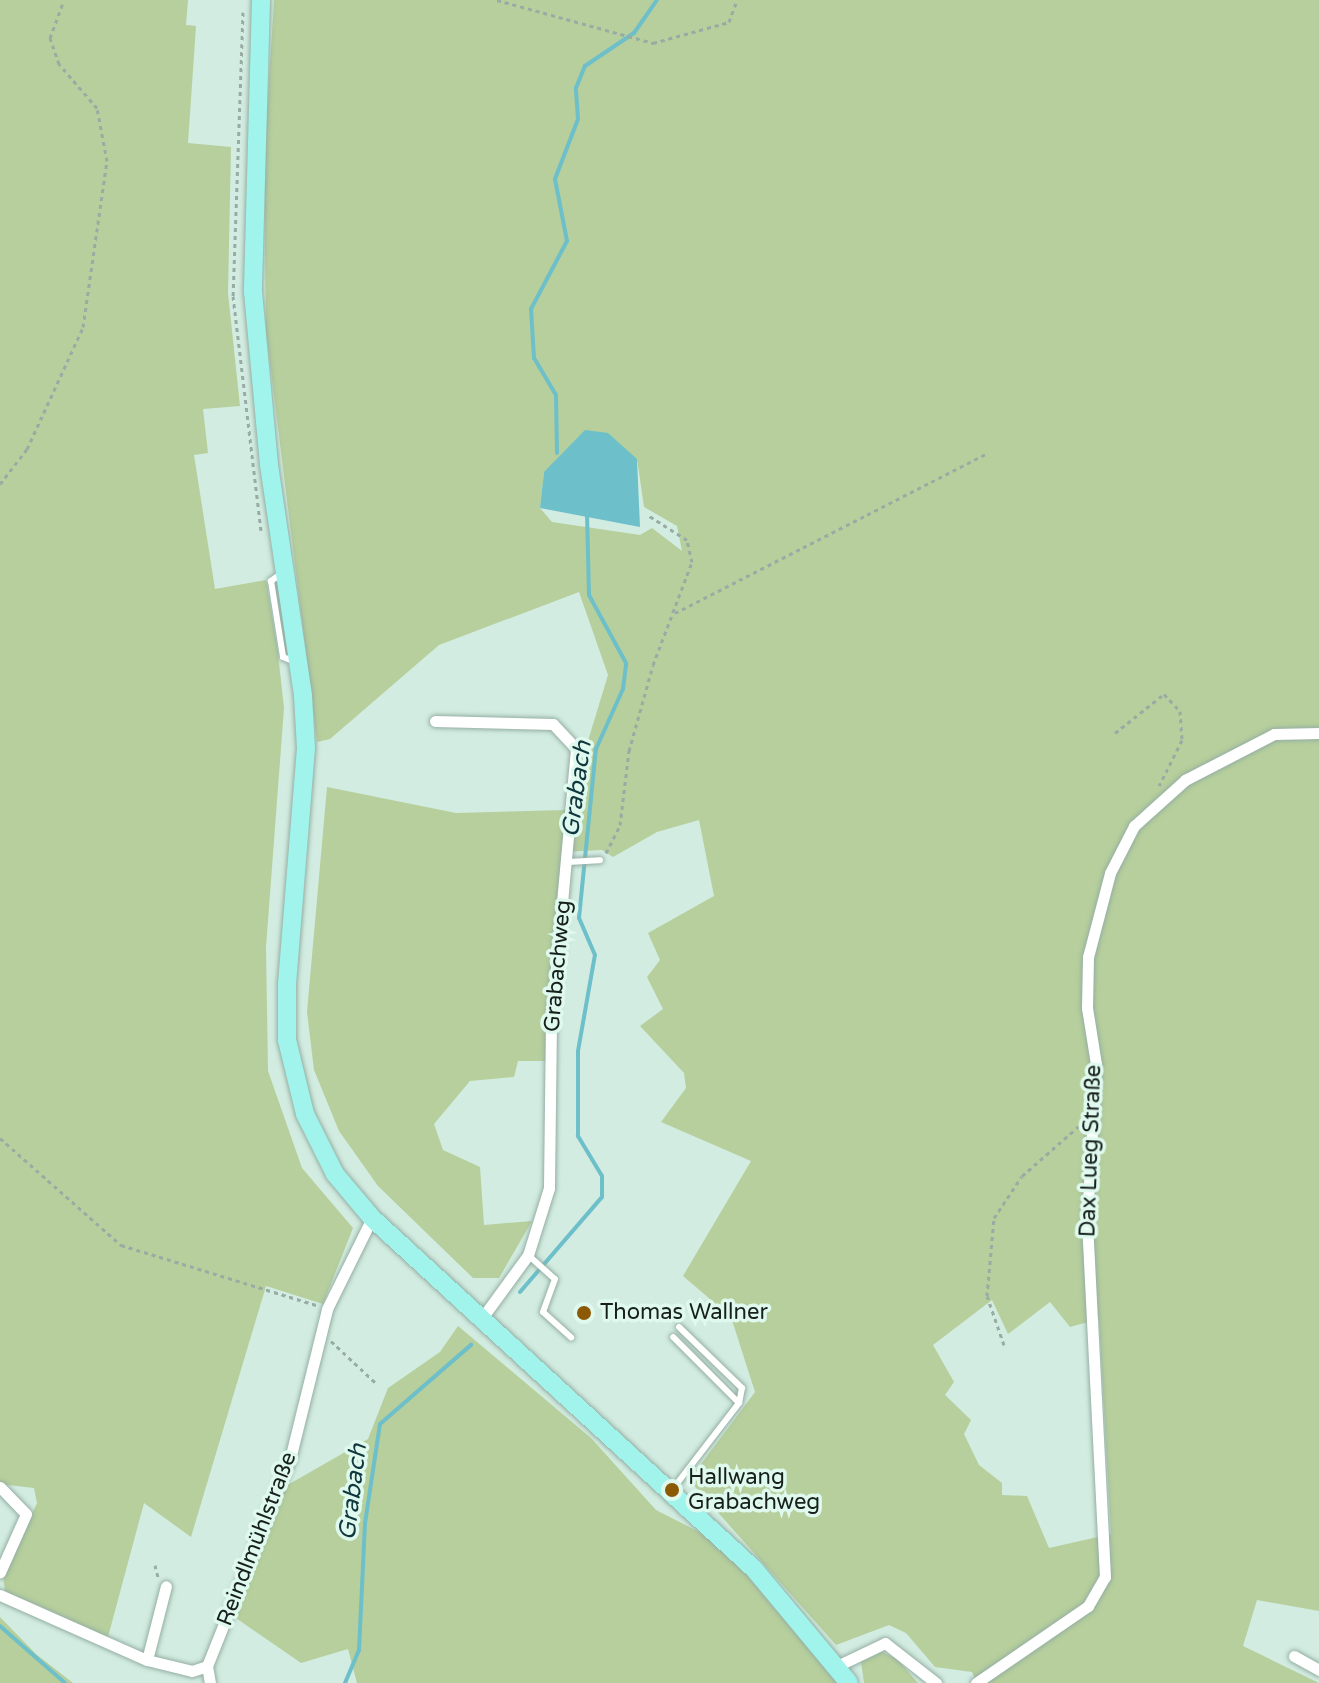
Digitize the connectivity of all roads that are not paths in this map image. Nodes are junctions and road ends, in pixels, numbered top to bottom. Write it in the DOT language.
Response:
graph roads {
  1 [pos="261,0"];
  2 [pos="435,721"];
  3 [pos="1319,733"];
  4 [pos="596,860"];
  5 [pos="573,862"];
  6 [pos="372,1218"];
  7 [pos="532,1257"];
  8 [pos="482,1318"];
  9 [pos="679,1327"];
  10 [pos="571,1337"];
  11 [pos="673,1337"];
  12 [pos="739,1403"];
  13 [pos="0,1487"];
  14 [pos="672,1490"];
  15 [pos="0,1572"];
  16 [pos="166,1586"];
  17 [pos="0,1595"];
  18 [pos="1294,1656"];
  19 [pos="147,1660"];
  20 [pos="207,1666"];
  21 [pos="837,1666"];
  22 [pos="1319,1670"];
  23 [pos="210,1683"];
  24 [pos="849,1683"];
  25 [pos="936,1683"];
  26 [pos="976,1683"];
  1 -- 6 [label="main road"];
  2 -- 5 [label="street, Grabachweg"];
  3 -- 26 [label="street, Dax Lueg Straße"];
  4 -- 5 [label="lane"];
  5 -- 7 [label="street, Grabachweg"];
  6 -- 8 [label="main road"];
  6 -- 20 [label="street, Reindlmühlstraße"];
  7 -- 8 [label="street, Grabachweg"];
  7 -- 10 [label="lane"];
  8 -- 14 [label="main road"];
  9 -- 12 [label="lane"];
  11 -- 12 [label="lane"];
  12 -- 14 [label="lane"];
  13 -- 15 [label="street"];
  14 -- 21 [label="main road"];
  16 -- 19 [label="street"];
  17 -- 19 [label="street"];
  18 -- 22 [label="street"];
  19 -- 20 [label="street"];
  20 -- 23 [label="street"];
  21 -- 24 [label="main road"];
  21 -- 25 [label="street"];
}
